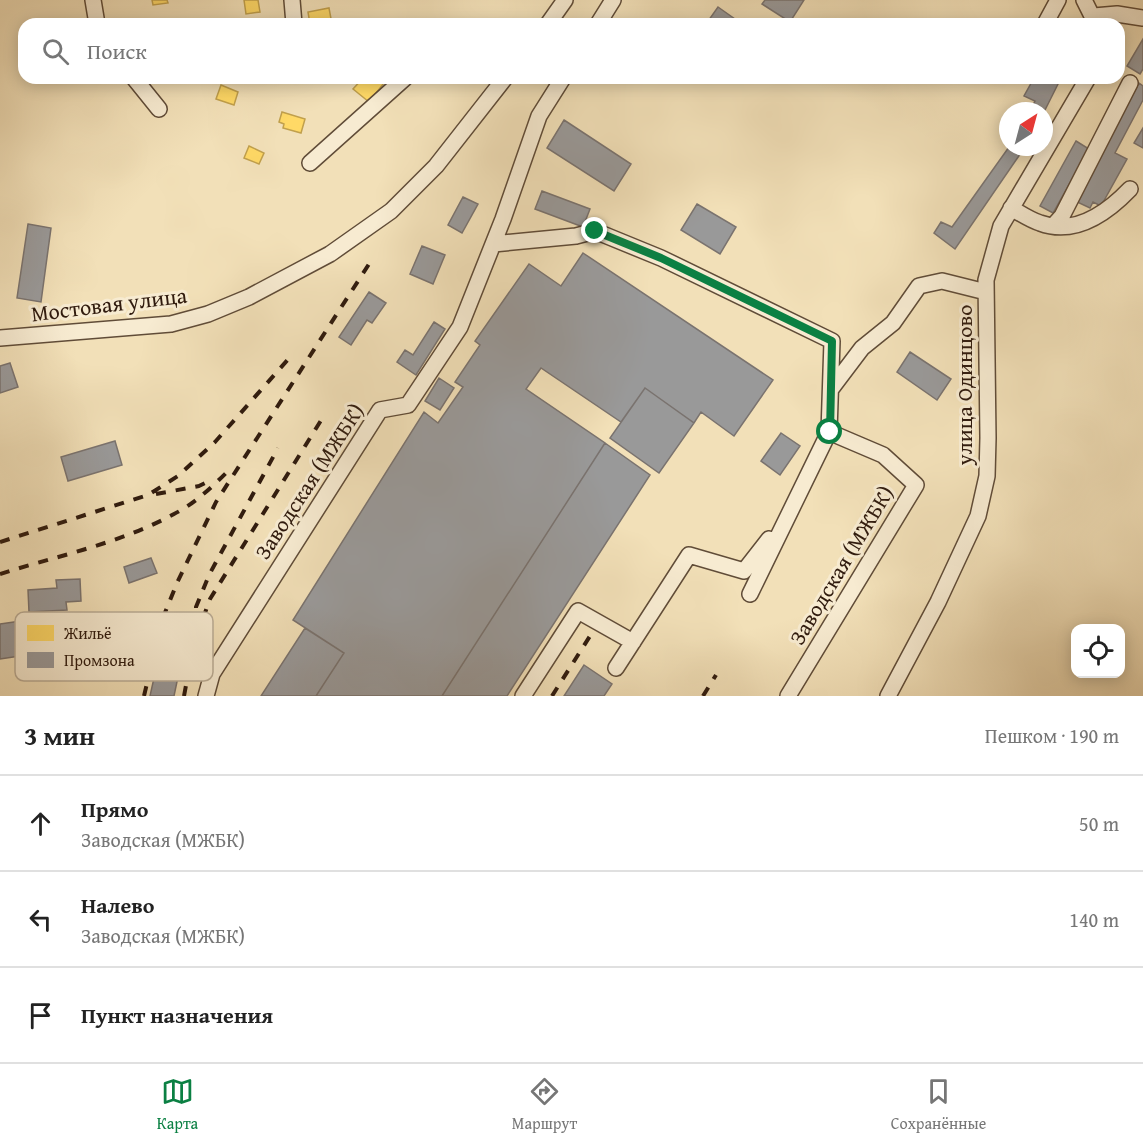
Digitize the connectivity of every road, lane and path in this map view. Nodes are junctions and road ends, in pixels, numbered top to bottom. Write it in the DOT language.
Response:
graph roads {
  1 [pos="93,0"];
  2 [pos="292,0"];
  3 [pos="566,0"];
  4 [pos="613,0"];
  5 [pos="1058,0"];
  6 [pos="1084,0"];
  7 [pos="96,18"];
  8 [pos="294,18"];
  9 [pos="552,18"];
  10 [pos="602,18"];
  11 [pos="1048,18"];
  12 [pos="1094,18"];
  13 [pos="1102,18"];
  14 [pos="1143,18"];
  15 [pos="1130,83"];
  16 [pos="139,84"];
  17 [pos="398,84"];
  18 [pos="501,84"];
  19 [pos="559,84"];
  20 [pos="1084,84"];
  21 [pos="159,109"];
  22 [pos="310,163"];
  23 [pos="1130,189"];
  24 [pos="1011,208"];
  25 [pos="1053,226"];
  26 [pos="493,244"];
  27 [pos="986,292"];
  28 [pos="0,338"];
  29 [pos="831,389"];
  30 [pos="830,432"];
  31 [pos="790,513"];
  32 [pos="750,594"];
  33 [pos="633,642"];
  34 [pos="616,668"];
  35 [pos="213,672"];
  36 [pos="210,681"];
  37 [pos="206,696"];
  38 [pos="523,696"];
  39 [pos="788,696"];
  40 [pos="888,696"];
  1 -- 7 [label="street"];
  2 -- 8 [label="street"];
  3 -- 9 [label="street"];
  4 -- 10 [label="street"];
  5 -- 11 [label="street"];
  6 -- 12 [label="street"];
  13 -- 14 [label="street"];
  15 -- 25 [label="street"];
  16 -- 21 [label="street"];
  17 -- 22 [label="street"];
  18 -- 28 [label="street, Мостовая улица"];
  19 -- 26 [label="street, Заводская (МЖБК)"];
  20 -- 24 [label="street, улица Одинцово"];
  23 -- 25 [label="street"];
  24 -- 25 [label="street"];
  24 -- 27 [label="street, улица Одинцово"];
  26 -- 29 [label="street"];
  26 -- 35 [label="street, Заводская (МЖБК)"];
  27 -- 29 [label="street"];
  27 -- 40 [label="street, улица Одинцово"];
  29 -- 30 [label="street"];
  30 -- 31 [label="street"];
  30 -- 39 [label="street, Заводская (МЖБК)"];
  31 -- 32 [label="street"];
  31 -- 33 [label="street"];
  33 -- 34 [label="street"];
  33 -- 38 [label="street"];
  36 -- 37 [label="street, Заводская (МЖБК)"];
}
